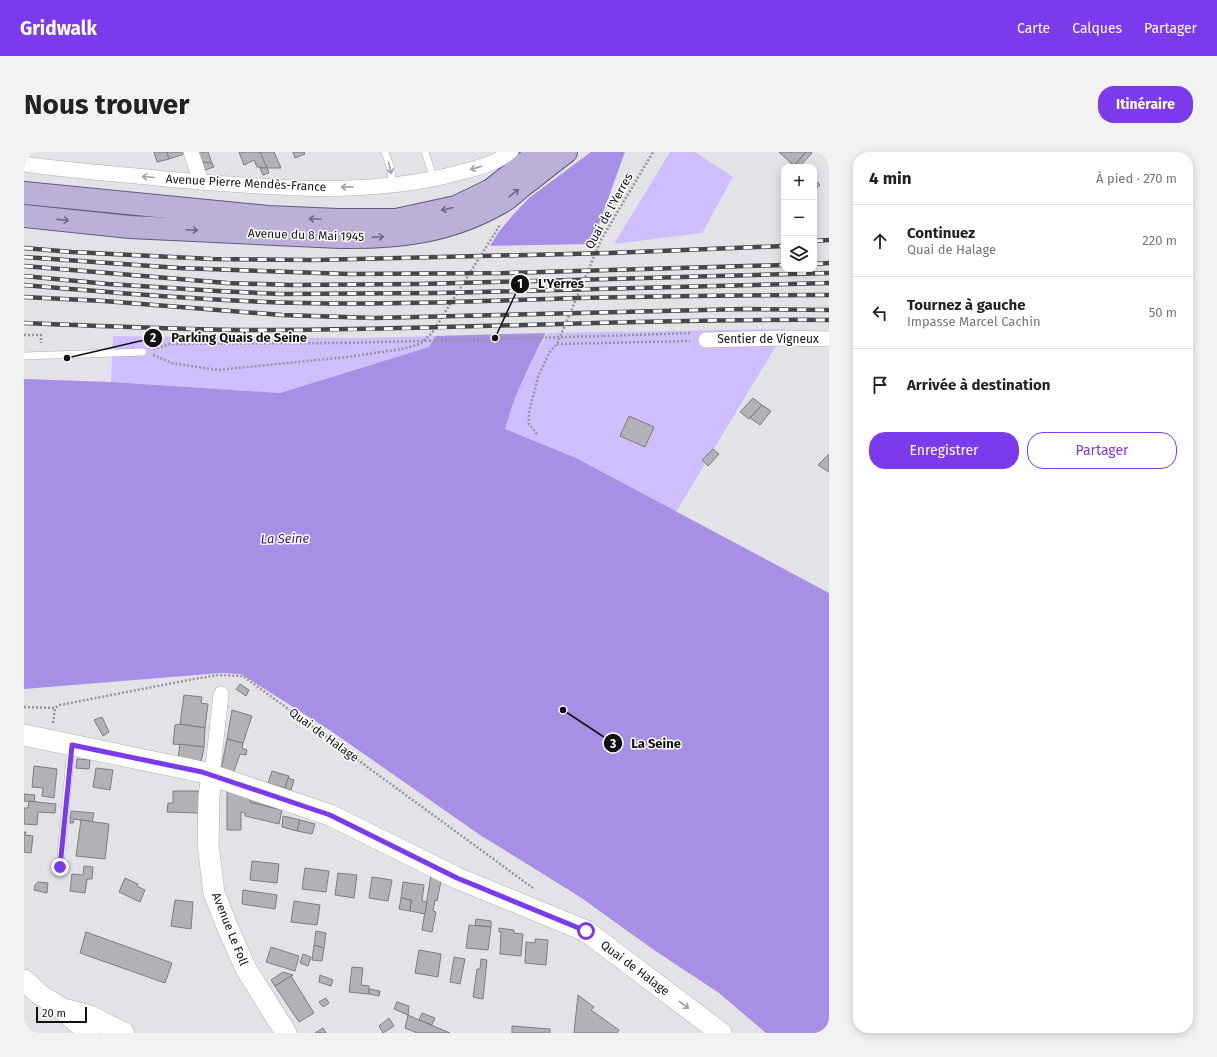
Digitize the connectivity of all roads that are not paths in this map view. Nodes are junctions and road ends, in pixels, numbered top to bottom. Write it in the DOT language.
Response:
graph roads {
  1 [pos="191,152"];
  2 [pos="385,152"];
  3 [pos="426,152"];
  4 [pos="566,152"];
  5 [pos="507,153"];
  6 [pos="540,157"];
  7 [pos="24,164"];
  8 [pos="434,179"];
  9 [pos="201,182"];
  10 [pos="392,185"];
  11 [pos="24,193"];
  12 [pos="24,216"];
  13 [pos="398,228"];
  14 [pos="829,339"];
  15 [pos="706,340"];
  16 [pos="143,352"];
  17 [pos="24,356"];
  18 [pos="221,694"];
  19 [pos="24,735"];
  20 [pos="72,745"];
  21 [pos="212,776"];
  22 [pos="60,867"];
  23 [pos="24,980"];
  24 [pos="61,1008"];
  25 [pos="92,1030"];
  26 [pos="124,1033"];
  27 [pos="286,1033"];
  28 [pos="721,1033"];
  1 -- 9 [label="street"];
  2 -- 10 [label="lane, one-way"];
  3 -- 8 [label="lane"];
  4 -- 6 [label="main road, Avenue du 8 Mai 1945"];
  5 -- 8 [label="street, Avenue Pierre Mendès-France, one-way"];
  6 -- 13 [label="main road, Avenue du 8 Mai 1945"];
  9 -- 7 [label="street, Avenue Pierre Mendès-France, one-way"];
  8 -- 10 [label="street, Avenue Pierre Mendès-France"];
  10 -- 9 [label="street, Avenue Pierre Mendès-France, one-way"];
  13 -- 11 [label="main road, Avenue du 8 Mai 1945, one-way"];
  12 -- 13 [label="main road, Avenue du 8 Mai 1945, one-way"];
  14 -- 15 [label="street, Sentier de Vigneux"];
  16 -- 17 [label="lane"];
  18 -- 21 [label="street, Avenue Le Foll"];
  19 -- 20 [label="street, Quai de Halage"];
  20 -- 21 [label="street, Quai de Halage"];
  20 -- 22 [label="lane"];
  21 -- 27 [label="street, Avenue Le Foll"];
  21 -- 28 [label="street, Quai de Halage, one-way"];
  23 -- 24 [label="street"];
  24 -- 25 [label="street"];
  24 -- 26 [label="street"];
}
